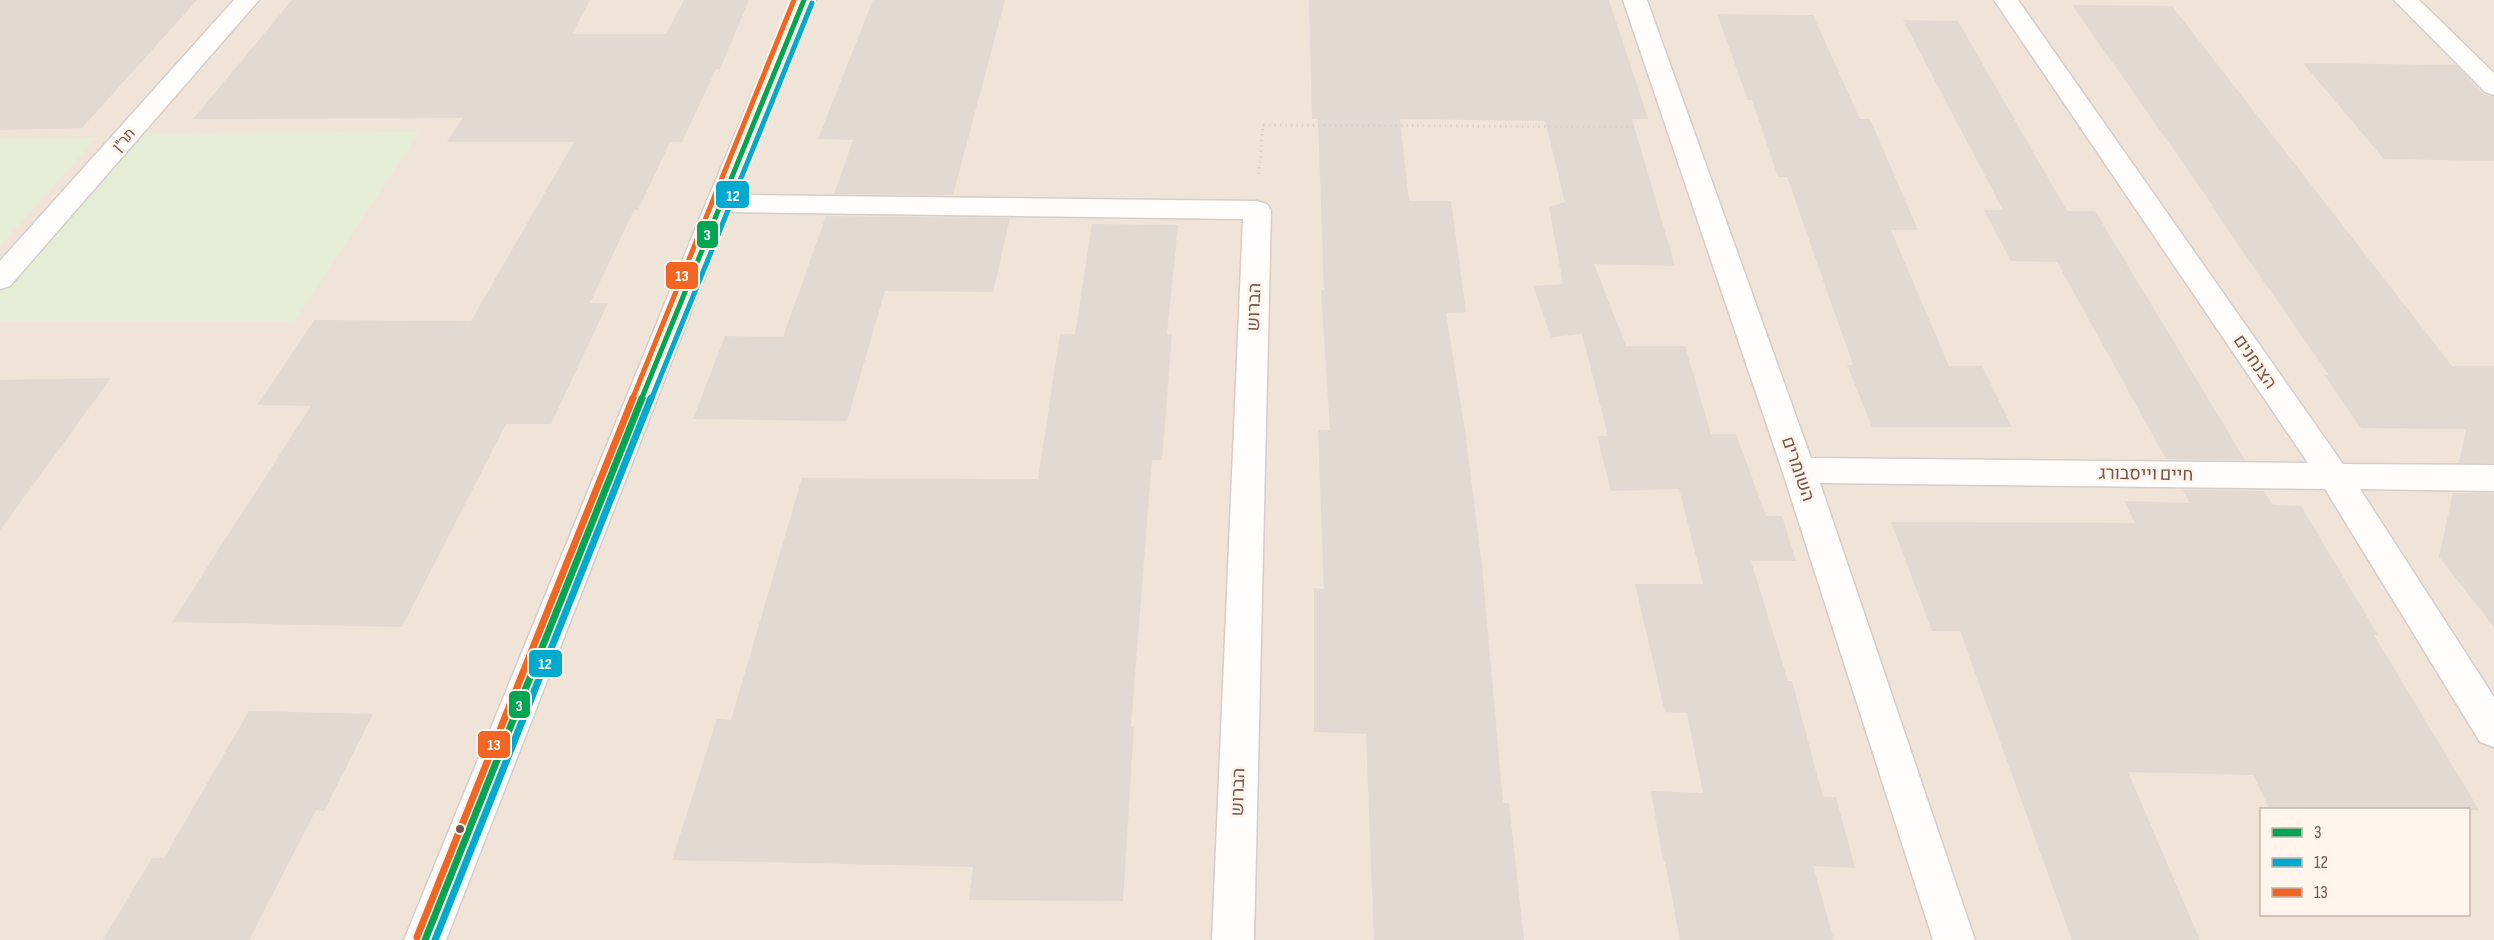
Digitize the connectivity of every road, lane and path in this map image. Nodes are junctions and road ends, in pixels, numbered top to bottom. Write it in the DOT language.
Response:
graph roads {
  1 [pos="247,0"];
  2 [pos="804,0"];
  3 [pos="1635,0"];
  4 [pos="2006,0"];
  5 [pos="2406,0"];
  6 [pos="2494,87"];
  7 [pos="1678,128"];
  8 [pos="720,203"];
  9 [pos="1257,210"];
  10 [pos="0,279"];
  11 [pos="1798,470"];
  12 [pos="2334,476"];
  13 [pos="2494,478"];
  14 [pos="2494,730"];
  15 [pos="425,940"];
  16 [pos="1233,940"];
  17 [pos="1954,940"];
  1 -- 10 [label="street, תר\"ן"];
  2 -- 8 [label="street"];
  3 -- 7 [label="street, השומרים"];
  4 -- 12 [label="street, הצנחנים"];
  5 -- 6 [label="street"];
  7 -- 9 [label="path"];
  7 -- 11 [label="street, השומרים"];
  8 -- 9 [label="street"];
  8 -- 15 [label="street"];
  9 -- 16 [label="street, הברוש"];
  11 -- 12 [label="street, חיים וייסבורג"];
  11 -- 17 [label="street, השומרים"];
  12 -- 13 [label="street, חיים וייסבורג"];
  12 -- 14 [label="street, הצנחנים"];
}
